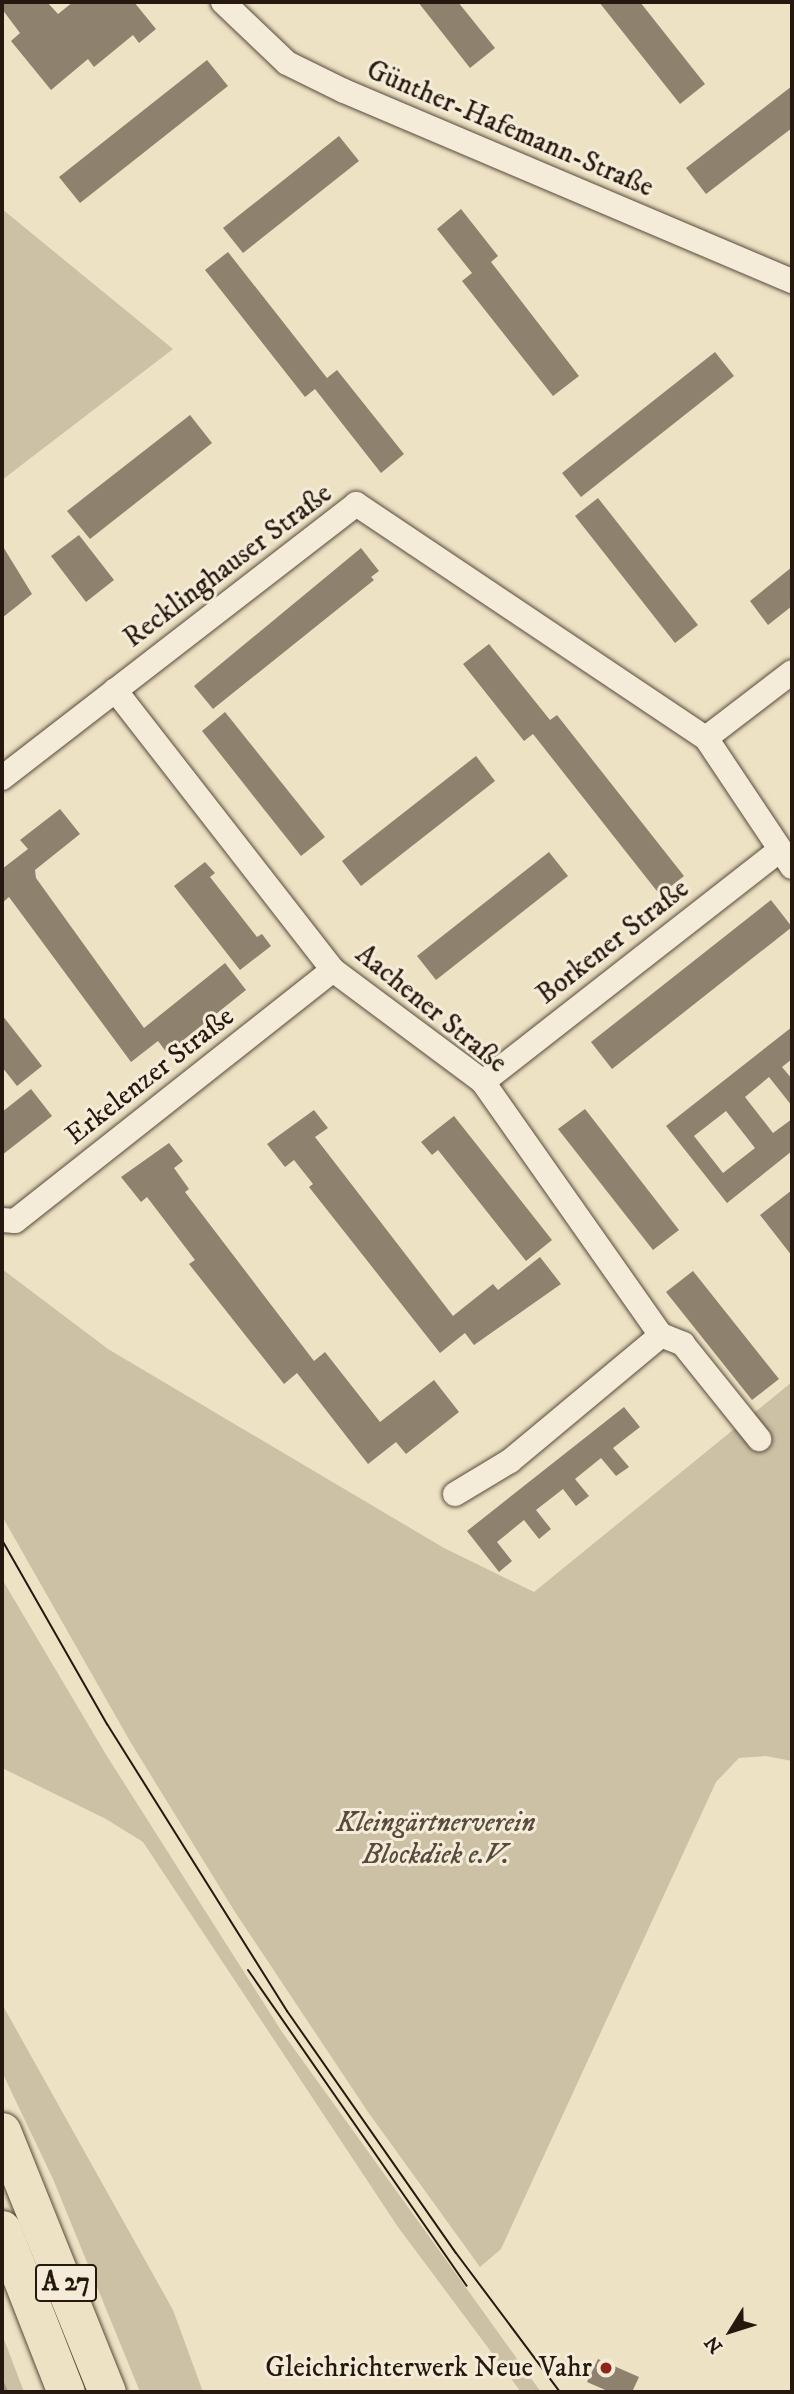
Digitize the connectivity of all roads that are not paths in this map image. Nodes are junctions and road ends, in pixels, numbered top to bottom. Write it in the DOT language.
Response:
graph roads {
  1 [pos="223,2"];
  2 [pos="792,281"];
  3 [pos="792,672"];
  4 [pos="116,690"];
  5 [pos="706,738"];
  6 [pos="2,778"];
  7 [pos="786,858"];
  8 [pos="333,970"];
  9 [pos="483,1082"];
  10 [pos="2,1220"];
  11 [pos="661,1335"];
  12 [pos="759,1439"];
  13 [pos="456,1494"];
  14 [pos="2,2131"];
  15 [pos="2,2229"];
  16 [pos="66,2392"];
  17 [pos="107,2392"];
  1 -- 2 [label="street, Günther-Hafemann-Straße"];
  3 -- 5 [label="street"];
  4 -- 5 [label="street, Recklinghauser Straße"];
  4 -- 6 [label="street, Recklinghauser Straße"];
  4 -- 8 [label="street, Aachener Straße"];
  5 -- 7 [label="street"];
  7 -- 9 [label="street, Borkener Straße"];
  8 -- 9 [label="street, Aachener Straße"];
  8 -- 10 [label="street, Erkelenzer Straße"];
  9 -- 11 [label="street, Aachener Straße"];
  11 -- 12 [label="street, Aachener Straße"];
  11 -- 13 [label="street"];
  14 -- 17 [label="highway, A 27"];
  15 -- 16 [label="highway, A 27"];
}
